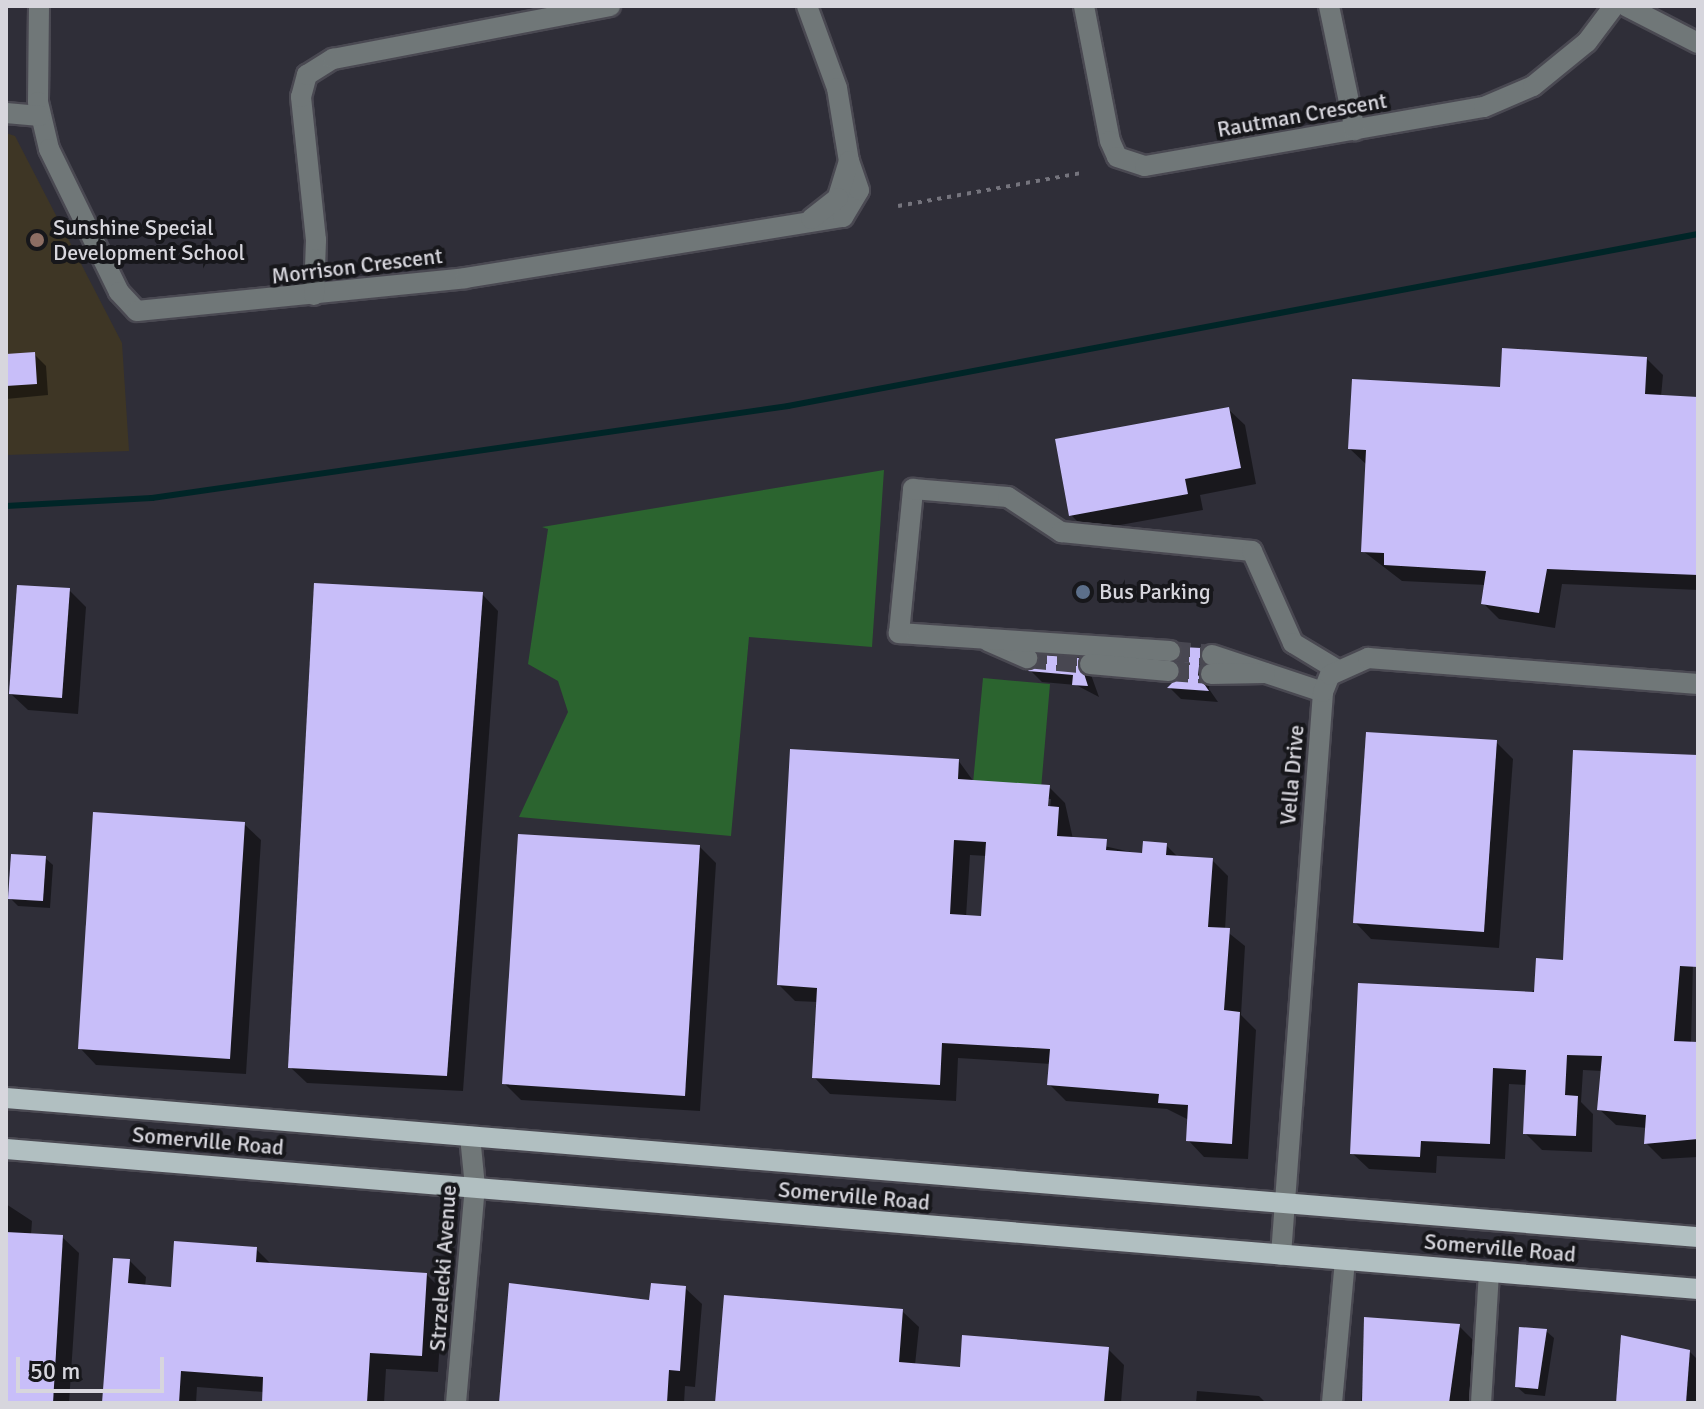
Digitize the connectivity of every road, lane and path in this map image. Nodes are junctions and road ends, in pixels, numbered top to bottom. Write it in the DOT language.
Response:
graph roads {
  1 [pos="39,6"];
  2 [pos="610,6"];
  3 [pos="1084,6"];
  4 [pos="1329,6"];
  5 [pos="1614,6"];
  6 [pos="1626,6"];
  7 [pos="807,8"];
  8 [pos="1698,43"];
  9 [pos="6,103"];
  10 [pos="39,109"];
  11 [pos="6,113"];
  12 [pos="1355,130"];
  13 [pos="1082,173"];
  14 [pos="898,206"];
  15 [pos="321,294"];
  16 [pos="988,641"];
  17 [pos="1027,658"];
  18 [pos="1090,664"];
  19 [pos="1212,664"];
  20 [pos="1336,669"];
  21 [pos="1698,684"];
  22 [pos="1323,692"];
  23 [pos="6,1098"];
  24 [pos="470,1136"];
  25 [pos="6,1149"];
  26 [pos="475,1187"];
  27 [pos="1285,1203"];
  28 [pos="1698,1237"];
  29 [pos="1281,1255"];
  30 [pos="1345,1260"];
  31 [pos="1489,1271"];
  32 [pos="1698,1289"];
  33 [pos="456,1403"];
  34 [pos="1332,1403"];
  35 [pos="1481,1403"];
  1 -- 10 [label="street, Morrison Crescent"];
  2 -- 15 [label="street"];
  3 -- 12 [label="street, Rautman Crescent"];
  4 -- 12 [label="street"];
  5 -- 12 [label="street, Rautman Crescent"];
  6 -- 8 [label="street"];
  7 -- 15 [label="street, Morrison Crescent"];
  9 -- 10 [label="street"];
  10 -- 11 [label="street"];
  10 -- 15 [label="street, Morrison Crescent"];
  13 -- 14 [label="path"];
  16 -- 17 [label="street"];
  16 -- 18 [label="street"];
  16 -- 20 [label="street"];
  19 -- 22 [label="street"];
  20 -- 21 [label="street"];
  20 -- 22 [label="street, Vella Drive"];
  22 -- 27 [label="street, Vella Drive"];
  23 -- 24 [label="main road, Somerville Road"];
  24 -- 26 [label="street, Strzelecki Avenue"];
  24 -- 27 [label="main road, Somerville Road"];
  25 -- 26 [label="main road, Somerville Road"];
  26 -- 29 [label="main road, Somerville Road"];
  26 -- 33 [label="street, Strzelecki Avenue"];
  27 -- 28 [label="main road, Somerville Road"];
  27 -- 29 [label="street, Vella Drive"];
  29 -- 30 [label="main road, Somerville Road"];
  30 -- 31 [label="main road, Somerville Road"];
  30 -- 34 [label="street"];
  31 -- 32 [label="main road, Somerville Road"];
  31 -- 35 [label="street"];
}
